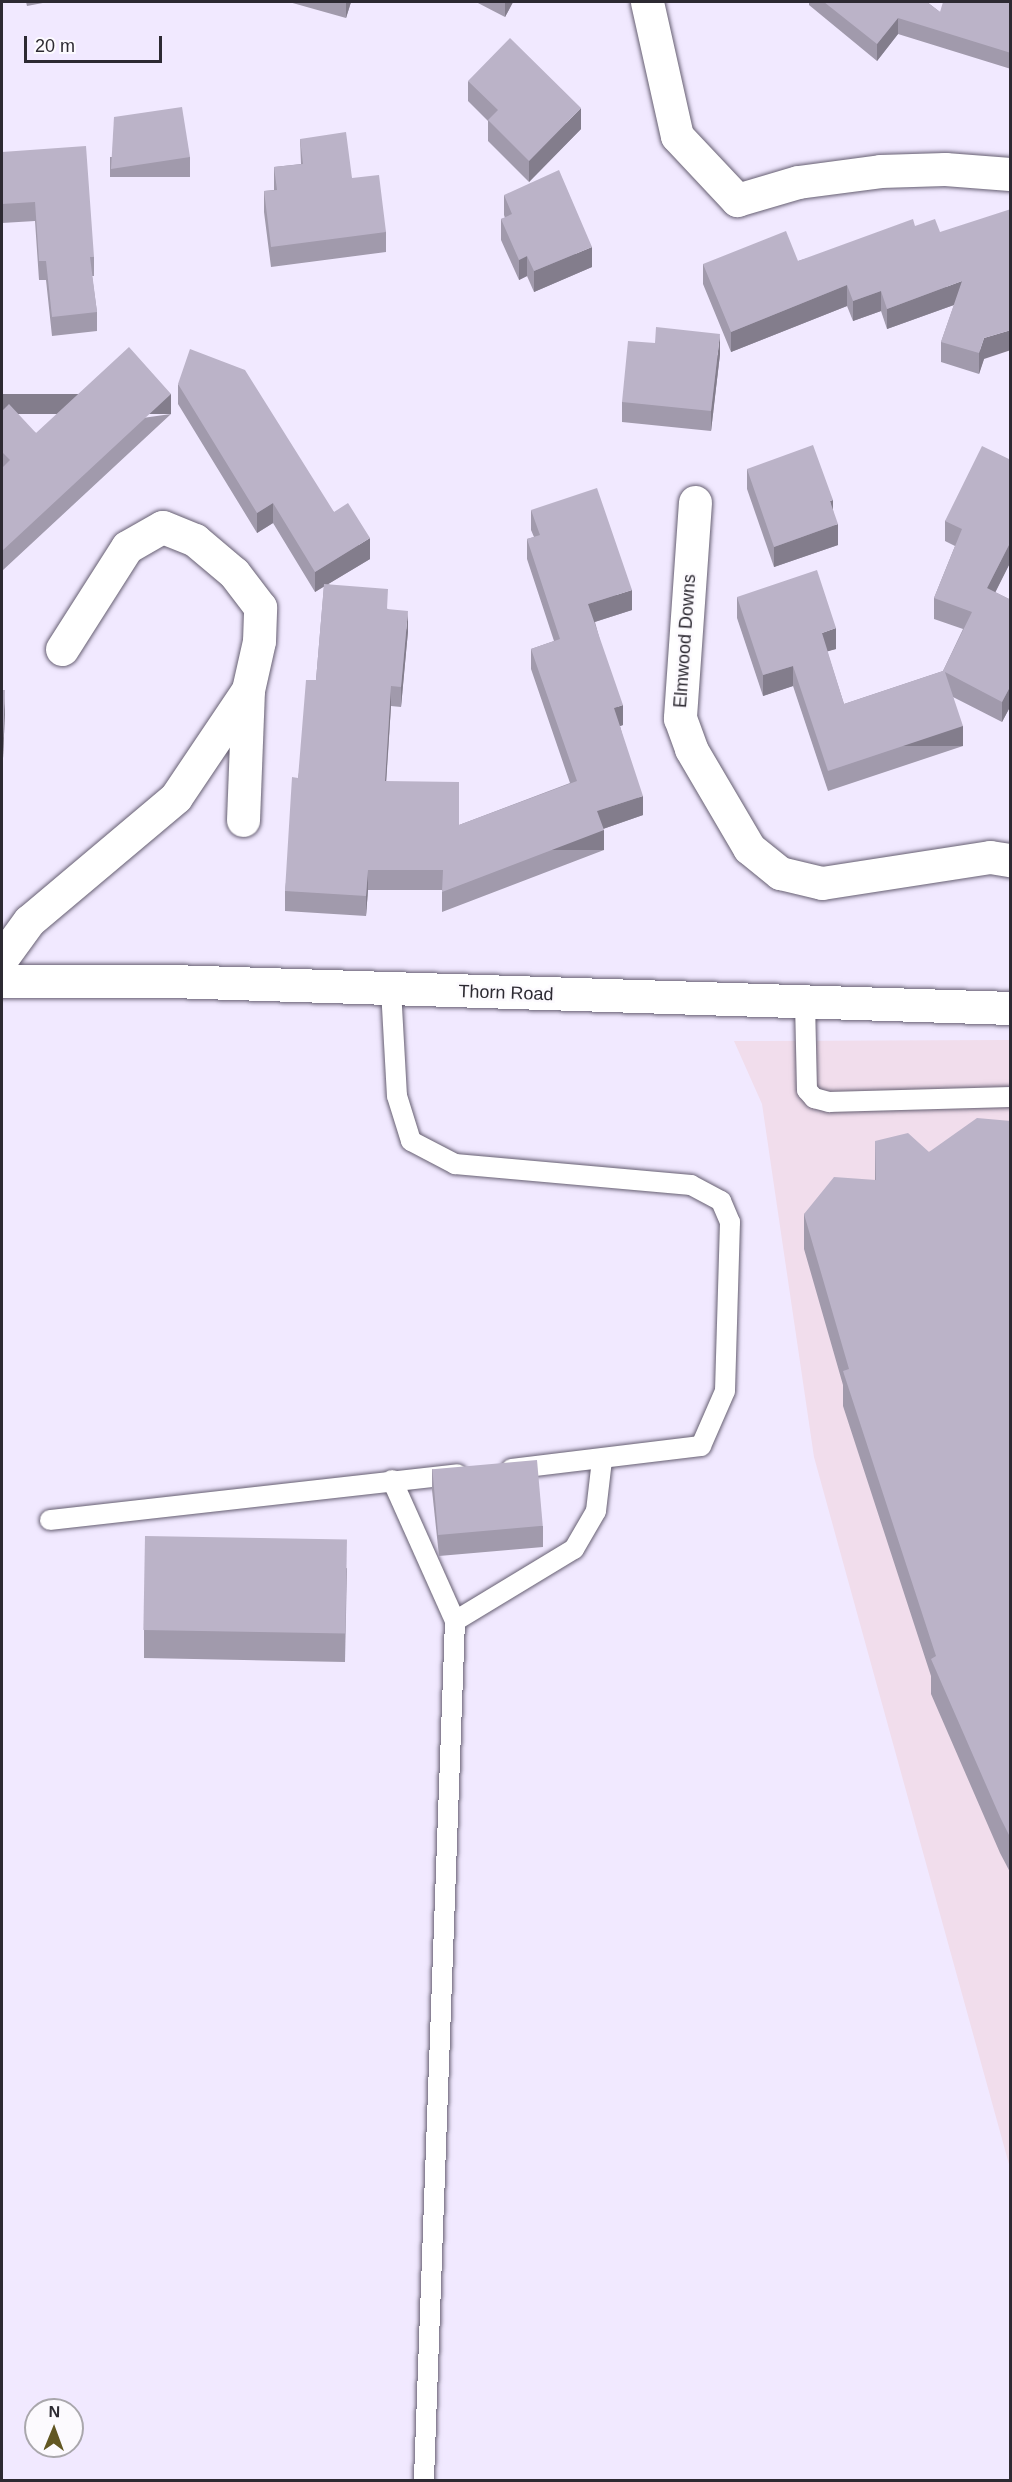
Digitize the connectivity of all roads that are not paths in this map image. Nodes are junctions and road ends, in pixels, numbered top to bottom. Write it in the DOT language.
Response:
graph roads {
  1 [pos="647,2"];
  2 [pos="1011,174"];
  3 [pos="695,502"];
  4 [pos="62,649"];
  5 [pos="248,690"];
  6 [pos="243,820"];
  7 [pos="1011,860"];
  8 [pos="2,958"];
  9 [pos="2,981"];
  10 [pos="391,989"];
  11 [pos="805,1002"];
  12 [pos="1011,1008"];
  13 [pos="1011,1097"];
  14 [pos="602,1460"];
  15 [pos="497,1470"];
  16 [pos="473,1472"];
  17 [pos="392,1480"];
  18 [pos="50,1520"];
  19 [pos="455,1621"];
  20 [pos="424,2481"];
  1 -- 2 [label="street"];
  3 -- 7 [label="street, Elmwood Downs"];
  4 -- 5 [label="street"];
  5 -- 6 [label="street"];
  5 -- 8 [label="street"];
  9 -- 10 [label="street, Thorn Road"];
  10 -- 11 [label="street, Thorn Road"];
  10 -- 14 [label="lane"];
  11 -- 12 [label="street, Thorn Road"];
  11 -- 13 [label="lane"];
  14 -- 15 [label="lane"];
  14 -- 19 [label="lane"];
  16 -- 17 [label="lane"];
  17 -- 18 [label="lane"];
  17 -- 19 [label="lane"];
  19 -- 20 [label="lane"];
}
